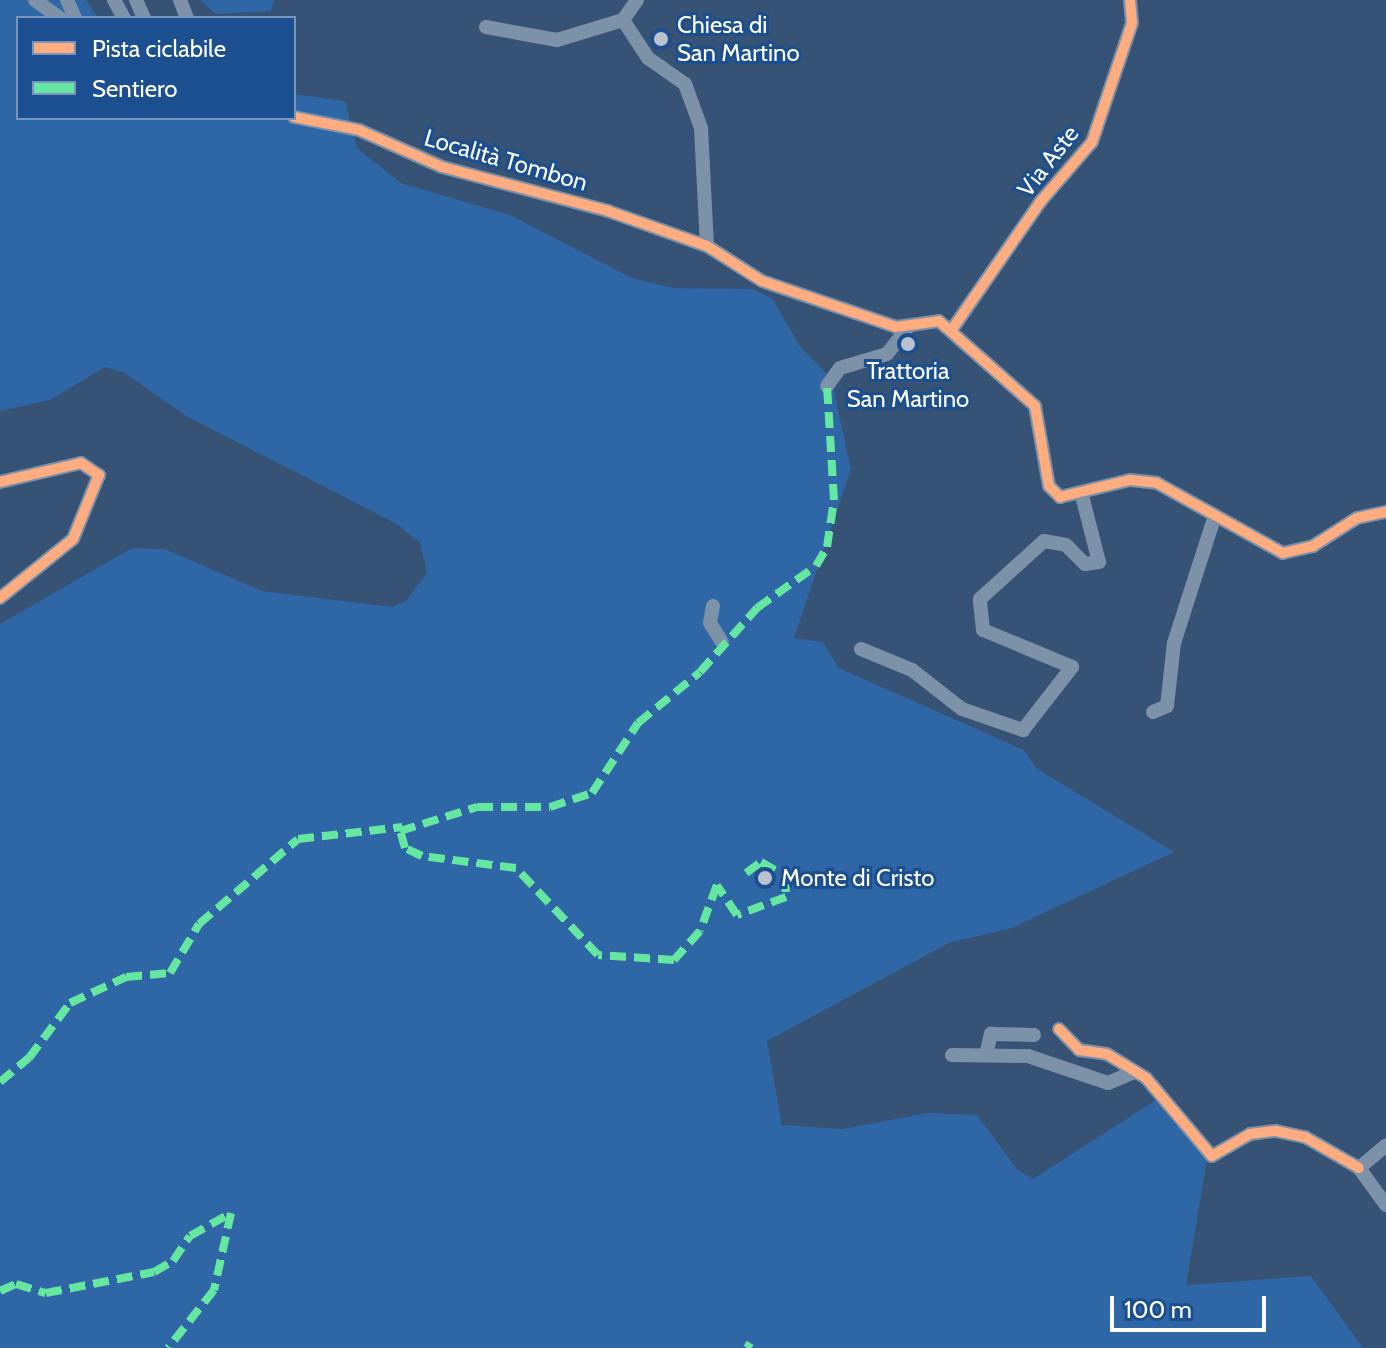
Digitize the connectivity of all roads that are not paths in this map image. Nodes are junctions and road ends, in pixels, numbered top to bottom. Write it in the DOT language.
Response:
graph roads {
  1 [pos="35,0"];
  2 [pos="637,0"];
  3 [pos="1130,0"];
  4 [pos="57,16"];
  5 [pos="623,20"];
  6 [pos="486,27"];
  7 [pos="296,117"];
  8 [pos="707,246"];
  9 [pos="953,328"];
  10 [pos="906,330"];
  11 [pos="827,386"];
  12 [pos="0,482"];
  13 [pos="1082,496"];
  14 [pos="1386,512"];
  15 [pos="1215,515"];
  16 [pos="0,598"];
  17 [pos="713,606"];
  18 [pos="722,642"];
  19 [pos="861,649"];
  20 [pos="1153,712"];
  21 [pos="1059,1029"];
  22 [pos="1034,1035"];
  23 [pos="952,1055"];
  24 [pos="986,1055"];
  25 [pos="1131,1073"];
  26 [pos="1386,1145"];
  27 [pos="1359,1168"];
  28 [pos="1386,1205"];
  1 -- 4 [label="street"];
  2 -- 5 [label="street"];
  3 -- 9 [label="street, Via Aste"];
  5 -- 6 [label="street"];
  5 -- 8 [label="street"];
  7 -- 8 [label="street, Località Tombon"];
  8 -- 10 [label="street"];
  9 -- 10 [label="street"];
  9 -- 13 [label="street"];
  10 -- 11 [label="street"];
  12 -- 16 [label="street"];
  13 -- 15 [label="street"];
  13 -- 19 [label="street"];
  14 -- 15 [label="street"];
  15 -- 20 [label="street"];
  17 -- 18 [label="street"];
  21 -- 25 [label="street"];
  22 -- 24 [label="street"];
  23 -- 24 [label="street"];
  24 -- 25 [label="street"];
  25 -- 27 [label="street"];
  26 -- 27 [label="street"];
  27 -- 28 [label="street"];
}
